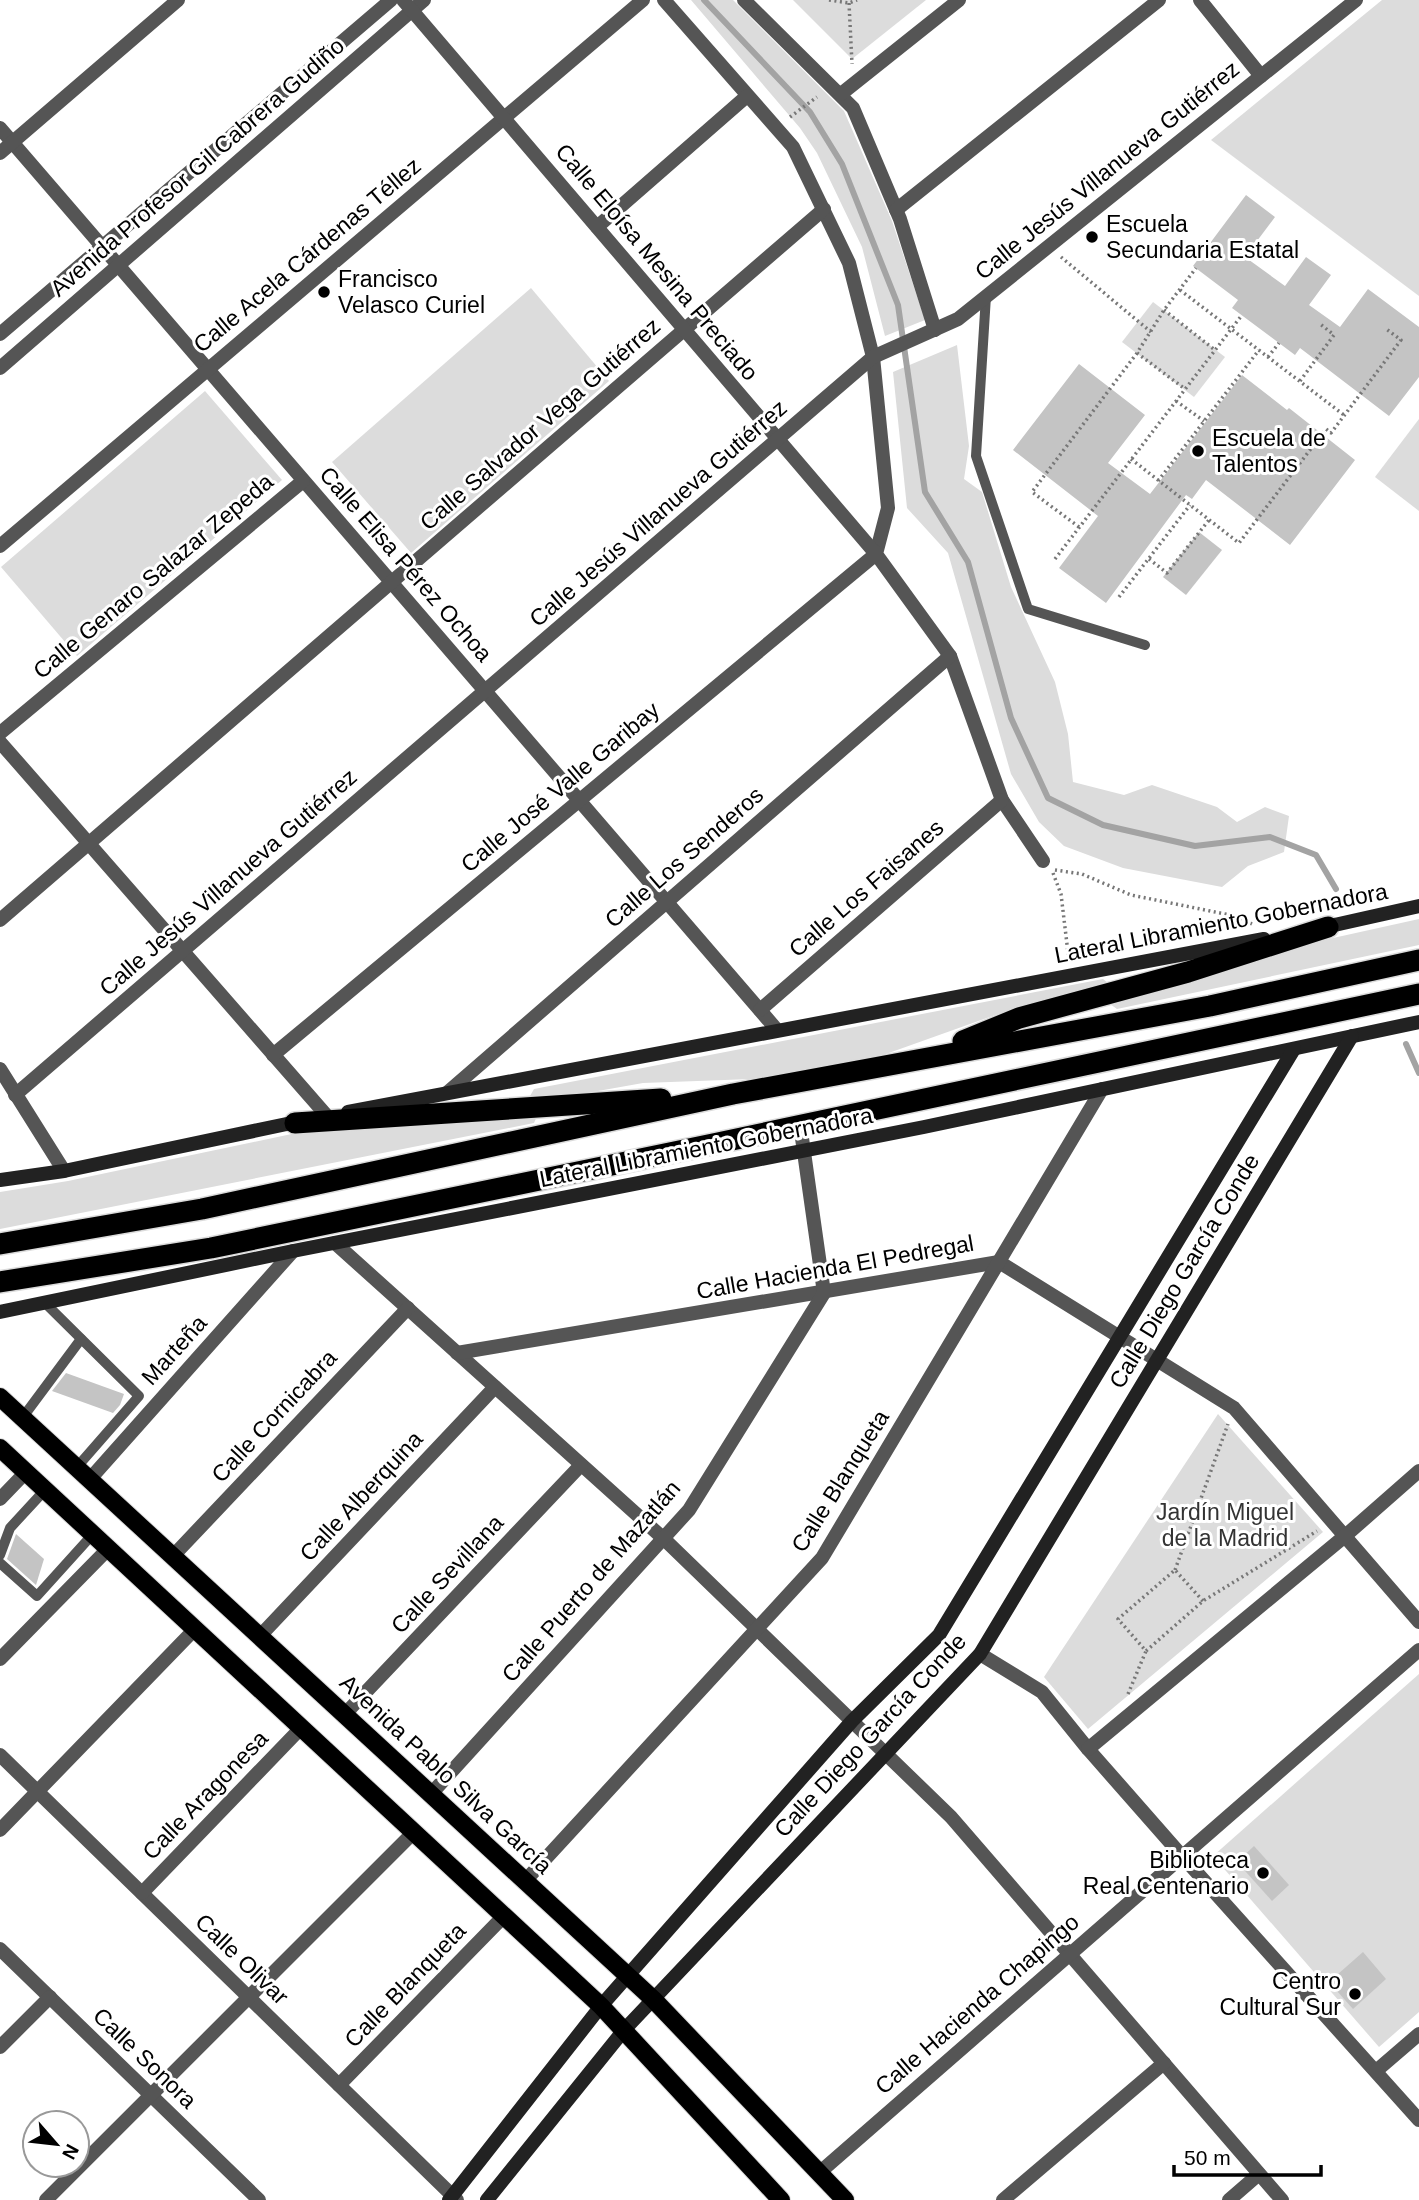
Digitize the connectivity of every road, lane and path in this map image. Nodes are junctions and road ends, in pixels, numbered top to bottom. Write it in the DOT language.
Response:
graph roads {
  1 [pos="178,0"];
  2 [pos="391,0"];
  3 [pos="425,0"];
  4 [pos="643,0"];
  5 [pos="664,0"];
  6 [pos="744,0"];
  7 [pos="829,0"];
  8 [pos="857,0"];
  9 [pos="959,0"];
  10 [pos="1159,0"];
  11 [pos="1200,0"];
  12 [pos="1356,0"];
  13 [pos="849,3"];
  14 [pos="408,5"];
  15 [pos="852,70"];
  16 [pos="1261,76"];
  17 [pos="841,94"];
  18 [pos="747,96"];
  19 [pos="816,97"];
  20 [pos="504,118"];
  21 [pos="788,119"];
  22 [pos="0,128"];
  23 [pos="12,142"];
  24 [pos="0,153"];
  25 [pos="824,209"];
  26 [pos="896,210"];
  27 [pos="597,227"];
  28 [pos="1049,246"];
  29 [pos="102,247"];
  30 [pos="118,266"];
  31 [pos="1196,268"];
  32 [pos="1180,290"];
  33 [pos="986,296"];
  34 [pos="1164,310"];
  35 [pos="1242,315"];
  36 [pos="1319,323"];
  37 [pos="1385,328"];
  38 [pos="684,329"];
  39 [pos="1231,329"];
  40 [pos="934,330"];
  41 [pos="1151,332"];
  42 [pos="0,334"];
  43 [pos="1279,343"];
  44 [pos="1215,350"];
  45 [pos="1259,350"];
  46 [pos="1138,353"];
  47 [pos="873,357"];
  48 [pos="1268,357"];
  49 [pos="0,368"];
  50 [pos="208,369"];
  51 [pos="1300,381"];
  52 [pos="1185,389"];
  53 [pos="1176,401"];
  54 [pos="1344,415"];
  55 [pos="1204,421"];
  56 [pos="778,439"];
  57 [pos="1131,460"];
  58 [pos="303,481"];
  59 [pos="1158,481"];
  60 [pos="1191,505"];
  61 [pos="1209,520"];
  62 [pos="1079,527"];
  63 [pos="0,545"];
  64 [pos="876,554"];
  65 [pos="1055,559"];
  66 [pos="1149,559"];
  67 [pos="391,583"];
  68 [pos="1119,597"];
  69 [pos="1146,645"];
  70 [pos="950,656"];
  71 [pos="485,691"];
  72 [pos="0,733"];
  73 [pos="0,742"];
  74 [pos="1002,800"];
  75 [pos="579,801"];
  76 [pos="89,844"];
  77 [pos="1043,860"];
  78 [pos="666,902"];
  79 [pos="1419,906"];
  80 [pos="0,920"];
  81 [pos="1328,927"];
  82 [pos="1259,928"];
  83 [pos="183,951"];
  84 [pos="1419,960"];
  85 [pos="1070,977"];
  86 [pos="1419,993"];
  87 [pos="760,1010"];
  88 [pos="1419,1022"];
  89 [pos="777,1030"];
  90 [pos="1352,1036"];
  91 [pos="1294,1049"];
  92 [pos="274,1055"];
  93 [pos="918,1060"];
  94 [pos="0,1069"];
  95 [pos="1102,1089"];
  96 [pos="448,1091"];
  97 [pos="733,1094"];
  98 [pos="15,1095"];
  99 [pos="327,1116"];
  100 [pos="295,1122"];
  101 [pos="800,1124"];
  102 [pos="805,1151"];
  103 [pos="64,1171"];
  104 [pos="0,1180"];
  105 [pos="335,1243"];
  106 [pos="0,1244"];
  107 [pos="293,1251"];
  108 [pos="999,1262"];
  109 [pos="0,1282"];
  110 [pos="824,1293"];
  111 [pos="45,1303"];
  112 [pos="408,1308"];
  113 [pos="0,1312"];
  114 [pos="1120,1337"];
  115 [pos="81,1339"];
  116 [pos="457,1353"];
  117 [pos="1157,1359"];
  118 [pos="495,1387"];
  119 [pos="0,1398"];
  120 [pos="1234,1408"];
  121 [pos="23,1417"];
  122 [pos="0,1448"];
  123 [pos="581,1465"];
  124 [pos="1419,1471"];
  125 [pos="26,1472"];
  126 [pos="83,1473"];
  127 [pos="45,1490"];
  128 [pos="0,1499"];
  129 [pos="1332,1522"];
  130 [pos="93,1534"];
  131 [pos="1345,1536"];
  132 [pos="664,1539"];
  133 [pos="108,1549"];
  134 [pos="0,1555"];
  135 [pos="173,1556"];
  136 [pos="0,1563"];
  137 [pos="1175,1570"];
  138 [pos="1203,1601"];
  139 [pos="1419,1622"];
  140 [pos="195,1629"];
  141 [pos="757,1629"];
  142 [pos="260,1636"];
  143 [pos="1419,1650"];
  144 [pos="1146,1651"];
  145 [pos="980,1654"];
  146 [pos="0,1659"];
  147 [pos="345,1714"];
  148 [pos="852,1721"];
  149 [pos="301,1728"];
  150 [pos="1114,1728"];
  151 [pos="1088,1749"];
  152 [pos="886,1754"];
  153 [pos="0,1755"];
  154 [pos="38,1791"];
  155 [pos="431,1794"];
  156 [pos="0,1830"];
  157 [pos="414,1832"];
  158 [pos="1182,1856"];
  159 [pos="525,1881"];
  160 [pos="142,1893"];
  161 [pos="504,1916"];
  162 [pos="0,1949"];
  163 [pos="1070,1954"];
  164 [pos="628,1976"];
  165 [pos="50,1997"];
  166 [pos="248,1997"];
  167 [pos="653,1999"];
  168 [pos="601,2006"];
  169 [pos="624,2030"];
  170 [pos="1419,2034"];
  171 [pos="0,2047"];
  172 [pos="1164,2063"];
  173 [pos="1376,2071"];
  174 [pos="339,2085"];
  175 [pos="151,2095"];
  176 [pos="1419,2120"];
  177 [pos="819,2173"];
  178 [pos="1259,2174"];
  179 [pos="249,2197"];
  180 [pos="453,2199"];
  181 [pos="46,2200"];
  182 [pos="487,2200"];
  183 [pos="781,2200"];
  184 [pos="845,2200"];
  185 [pos="1003,2200"];
  186 [pos="1229,2200"];
  187 [pos="1282,2200"];
  1 -- 23 [label="street"];
  2 -- 29 [label="street, Avenida Profesor Gil Cabrera Gudiño"];
  3 -- 14 [label="street, Avenida Profesor Gil Cabrera Gudiño"];
  4 -- 20 [label="street, Calle Acela Cárdenas Téllez"];
  5 -- 18 [label="street"];
  6 -- 17 [label="street"];
  7 -- 13 [label="path"];
  8 -- 13 [label="path"];
  9 -- 17 [label="street"];
  10 -- 26 [label="street"];
  11 -- 16 [label="street"];
  12 -- 16 [label="street, Calle Jesús Villanueva Gutiérrez"];
  13 -- 15 [label="path"];
  14 -- 20 [label="street, Calle Eloísa Mesina Preciado"];
  14 -- 30 [label="street, Avenida Profesor Gil Cabrera Gudiño"];
  16 -- 28 [label="street, Calle Jesús Villanueva Gutiérrez"];
  17 -- 26 [label="street"];
  18 -- 25 [label="street"];
  18 -- 27 [label="street"];
  19 -- 21 [label="path"];
  20 -- 27 [label="street, Calle Eloísa Mesina Preciado"];
  20 -- 50 [label="street, Calle Acela Cárdenas Téllez"];
  22 -- 23 [label="street, Calle Elisa Pérez Ochoa"];
  23 -- 24 [label="street"];
  23 -- 29 [label="street, Calle Elisa Pérez Ochoa"];
  25 -- 38 [label="street, Calle Salvador Vega Gutiérrez"];
  25 -- 47 [label="street"];
  26 -- 40 [label="street"];
  27 -- 38 [label="street, Calle Eloísa Mesina Preciado"];
  28 -- 33 [label="street, Calle Jesús Villanueva Gutiérrez"];
  28 -- 41 [label="path"];
  29 -- 30 [label="street, Calle Elisa Pérez Ochoa"];
  29 -- 42 [label="street, Avenida Profesor Gil Cabrera Gudiño"];
  30 -- 49 [label="street, Avenida Profesor Gil Cabrera Gudiño"];
  30 -- 50 [label="street, Calle Elisa Pérez Ochoa"];
  31 -- 32 [label="path"];
  32 -- 34 [label="path"];
  32 -- 39 [label="path"];
  33 -- 40 [label="street, Calle Jesús Villanueva Gutiérrez"];
  33 -- 69 [label="lane"];
  34 -- 41 [label="path"];
  34 -- 44 [label="path"];
  35 -- 39 [label="path"];
  36 -- 51 [label="path"];
  37 -- 54 [label="path"];
  38 -- 56 [label="street, Calle Eloísa Mesina Preciado"];
  38 -- 67 [label="street, Calle Salvador Vega Gutiérrez"];
  39 -- 44 [label="path"];
  39 -- 45 [label="path"];
  40 -- 47 [label="street, Calle Jesús Villanueva Gutiérrez"];
  41 -- 46 [label="path"];
  43 -- 48 [label="path"];
  44 -- 52 [label="path"];
  45 -- 48 [label="path"];
  45 -- 55 [label="path"];
  46 -- 52 [label="path"];
  46 -- 62 [label="path"];
  47 -- 56 [label="street, Calle Jesús Villanueva Gutiérrez"];
  47 -- 64 [label="street"];
  48 -- 51 [label="path"];
  50 -- 58 [label="street, Calle Elisa Pérez Ochoa"];
  50 -- 63 [label="street, Calle Acela Cárdenas Téllez"];
  51 -- 54 [label="path"];
  52 -- 53 [label="path"];
  53 -- 55 [label="path"];
  53 -- 57 [label="path"];
  54 -- 61 [label="path"];
  55 -- 59 [label="path"];
  56 -- 64 [label="street, Calle Eloísa Mesina Preciado"];
  56 -- 71 [label="street, Calle Jesús Villanueva Gutiérrez"];
  57 -- 59 [label="path"];
  57 -- 62 [label="path"];
  58 -- 67 [label="street, Calle Elisa Pérez Ochoa"];
  58 -- 72 [label="street, Calle Genaro Salazar Zepeda"];
  59 -- 60 [label="path"];
  60 -- 61 [label="path"];
  60 -- 66 [label="path"];
  61 -- 66 [label="path"];
  62 -- 65 [label="path"];
  64 -- 70 [label="street, Calle Eloísa Mesina Preciado"];
  64 -- 75 [label="street, Calle José Valle Garibay"];
  66 -- 68 [label="path"];
  67 -- 71 [label="street, Calle Elisa Pérez Ochoa"];
  67 -- 76 [label="street, Calle Salvador Vega Gutiérrez"];
  70 -- 74 [label="street, Calle Eloísa Mesina Preciado"];
  70 -- 78 [label="street, Calle Los Senderos"];
  71 -- 75 [label="street, Calle Elisa Pérez Ochoa"];
  71 -- 83 [label="street, Calle Jesús Villanueva Gutiérrez"];
  73 -- 76 [label="street"];
  74 -- 77 [label="street, Calle Eloísa Mesina Preciado"];
  74 -- 87 [label="street, Calle Los Faisanes"];
  75 -- 78 [label="street, Calle Elisa Pérez Ochoa"];
  75 -- 92 [label="street, Calle José Valle Garibay"];
  76 -- 80 [label="street, Calle Salvador Vega Gutiérrez"];
  76 -- 83 [label="street"];
  78 -- 87 [label="street, Calle Elisa Pérez Ochoa"];
  78 -- 96 [label="street, Calle Los Senderos"];
  79 -- 81 [label="street, Lateral Libramiento Gobernadora"];
  81 -- 85 [label="street, Lateral Libramiento Gobernadora"];
  81 -- 93 [label="highway"];
  82 -- 85 [label="path"];
  83 -- 92 [label="street"];
  83 -- 98 [label="street, Calle Jesús Villanueva Gutiérrez"];
  84 -- 93 [label="highway"];
  85 -- 89 [label="street, Lateral Libramiento Gobernadora"];
  86 -- 101 [label="highway"];
  87 -- 89 [label="street, Calle Elisa Pérez Ochoa"];
  88 -- 90 [label="street, Lateral Libramiento Gobernadora"];
  89 -- 96 [label="street, Lateral Libramiento Gobernadora"];
  90 -- 91 [label="street, Lateral Libramiento Gobernadora"];
  90 -- 117 [label="street, Calle Diego García Conde"];
  91 -- 95 [label="street, Lateral Libramiento Gobernadora"];
  91 -- 114 [label="street, Calle Diego García Conde"];
  92 -- 99 [label="street"];
  93 -- 97 [label="highway"];
  94 -- 98 [label="street"];
  95 -- 102 [label="street, Lateral Libramiento Gobernadora"];
  95 -- 108 [label="street, Calle Blanqueta"];
  96 -- 99 [label="street, Lateral Libramiento Gobernadora"];
  97 -- 100 [label="highway"];
  97 -- 106 [label="highway"];
  98 -- 103 [label="street"];
  99 -- 100 [label="street, Lateral Libramiento Gobernadora"];
  100 -- 103 [label="street, Lateral Libramiento Gobernadora"];
  101 -- 102 [label="street"];
  101 -- 109 [label="highway"];
  102 -- 105 [label="street, Lateral Libramiento Gobernadora"];
  102 -- 110 [label="street"];
  103 -- 104 [label="street, Lateral Libramiento Gobernadora"];
  105 -- 107 [label="street, Lateral Libramiento Gobernadora"];
  105 -- 112 [label="street"];
  107 -- 111 [label="street, Lateral Libramiento Gobernadora"];
  107 -- 126 [label="street, Marteña"];
  108 -- 110 [label="street, Calle Hacienda El Pedregal"];
  108 -- 114 [label="street, Calle Hacienda El Pedregal"];
  108 -- 141 [label="street, Calle Blanqueta"];
  110 -- 116 [label="street, Calle Hacienda El Pedregal"];
  110 -- 132 [label="street, Calle Puerto de Mazatlán"];
  111 -- 113 [label="street, Lateral Libramiento Gobernadora"];
  111 -- 115 [label="lane"];
  112 -- 116 [label="street"];
  112 -- 135 [label="street, Calle Cornicabra"];
  114 -- 117 [label="street, Calle Hacienda El Pedregal"];
  114 -- 148 [label="street, Calle Diego García Conde"];
  115 -- 121 [label="lane"];
  115 -- 126 [label="lane"];
  116 -- 118 [label="street"];
  117 -- 120 [label="street, Calle Hacienda El Pedregal"];
  117 -- 145 [label="street, Calle Diego García Conde"];
  118 -- 123 [label="street"];
  118 -- 142 [label="street, Calle Alberquina"];
  119 -- 121 [label="main road, Avenida Pablo Silva García"];
  120 -- 129 [label="street, Calle Hacienda El Pedregal"];
  120 -- 137 [label="path"];
  121 -- 126 [label="main road, Avenida Pablo Silva García"];
  122 -- 125 [label="main road"];
  123 -- 132 [label="street"];
  123 -- 147 [label="street, Calle Sevillana"];
  124 -- 131 [label="street"];
  125 -- 127 [label="main road"];
  125 -- 128 [label="street"];
  126 -- 135 [label="main road, Avenida Pablo Silva García"];
  127 -- 130 [label="main road"];
  127 -- 134 [label="lane"];
  129 -- 131 [label="street, Calle Hacienda El Pedregal"];
  129 -- 138 [label="path"];
  130 -- 133 [label="main road"];
  130 -- 136 [label="lane"];
  131 -- 139 [label="street, Calle Hacienda El Pedregal"];
  131 -- 150 [label="street"];
  132 -- 141 [label="street"];
  132 -- 155 [label="street, Calle Puerto de Mazatlán"];
  133 -- 140 [label="main road"];
  133 -- 146 [label="street"];
  135 -- 142 [label="main road, Avenida Pablo Silva García"];
  137 -- 138 [label="path"];
  137 -- 144 [label="path"];
  138 -- 144 [label="path"];
  140 -- 149 [label="main road"];
  140 -- 154 [label="street"];
  141 -- 148 [label="street"];
  141 -- 159 [label="street, Calle Blanqueta"];
  142 -- 147 [label="main road, Avenida Pablo Silva García"];
  143 -- 158 [label="street, Calle Hacienda Chapingo"];
  144 -- 150 [label="path"];
  145 -- 151 [label="street"];
  145 -- 152 [label="street, Calle Diego García Conde"];
  147 -- 155 [label="main road, Avenida Pablo Silva García"];
  148 -- 152 [label="street"];
  148 -- 164 [label="street, Calle Diego García Conde"];
  149 -- 157 [label="main road"];
  149 -- 160 [label="street, Calle Aragonesa"];
  150 -- 151 [label="street"];
  151 -- 158 [label="street"];
  152 -- 163 [label="street"];
  152 -- 167 [label="street, Calle Diego García Conde"];
  153 -- 154 [label="street, Calle Olivar"];
  154 -- 156 [label="street"];
  154 -- 160 [label="street, Calle Olivar"];
  155 -- 159 [label="main road, Avenida Pablo Silva García"];
  157 -- 161 [label="main road"];
  157 -- 166 [label="street"];
  158 -- 163 [label="street, Calle Hacienda Chapingo"];
  158 -- 173 [label="street"];
  159 -- 164 [label="main road, Avenida Pablo Silva García"];
  160 -- 166 [label="street, Calle Olivar"];
  161 -- 168 [label="main road"];
  161 -- 174 [label="street, Calle Blanqueta"];
  162 -- 165 [label="street, Calle Sonora"];
  163 -- 172 [label="street"];
  163 -- 177 [label="street, Calle Hacienda Chapingo"];
  164 -- 167 [label="main road, Avenida Pablo Silva García"];
  164 -- 168 [label="street, Calle Diego García Conde"];
  165 -- 171 [label="street"];
  165 -- 175 [label="street, Calle Sonora"];
  166 -- 174 [label="street, Calle Olivar"];
  166 -- 175 [label="street"];
  167 -- 169 [label="street, Calle Diego García Conde"];
  167 -- 177 [label="main road, Avenida Pablo Silva García"];
  168 -- 169 [label="main road"];
  168 -- 180 [label="street, Calle Diego García Conde"];
  169 -- 182 [label="street, Calle Diego García Conde"];
  169 -- 183 [label="main road"];
  170 -- 173 [label="street"];
  172 -- 178 [label="street"];
  172 -- 185 [label="street"];
  173 -- 176 [label="street"];
  174 -- 180 [label="street, Calle Olivar"];
  175 -- 179 [label="street, Calle Sonora"];
  175 -- 181 [label="street"];
  177 -- 184 [label="main road, Avenida Pablo Silva García"];
  178 -- 186 [label="street"];
  178 -- 187 [label="street"];
}
